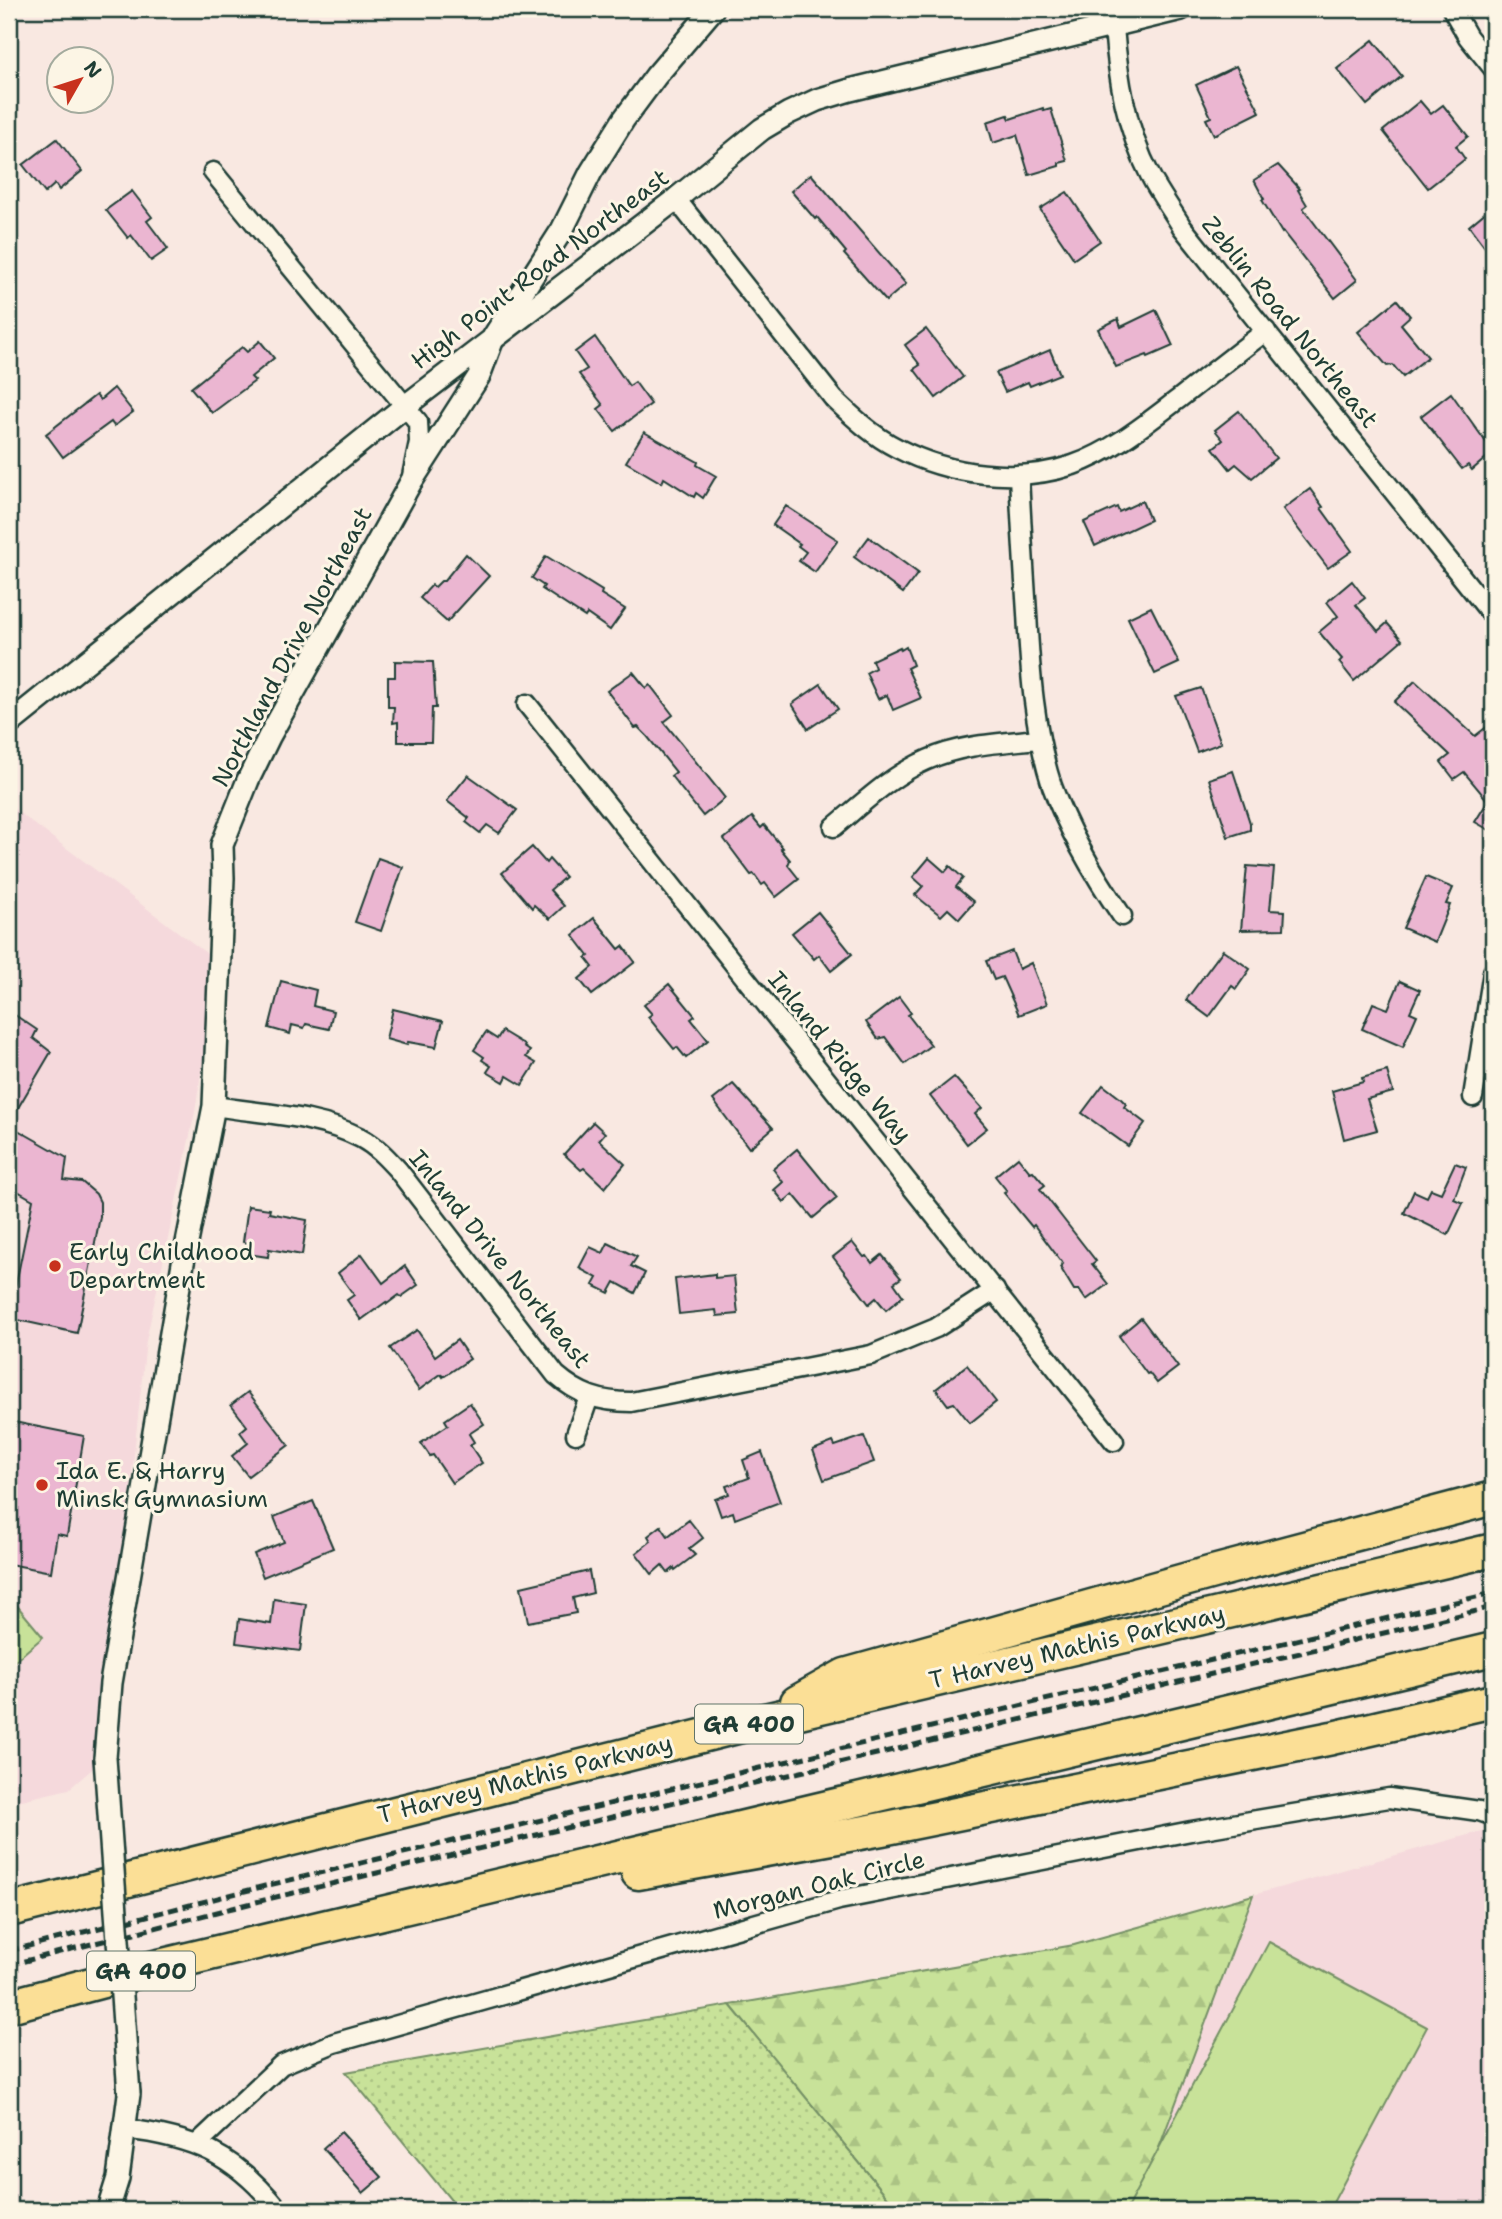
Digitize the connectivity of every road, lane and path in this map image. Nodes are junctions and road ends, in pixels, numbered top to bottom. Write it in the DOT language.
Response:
graph roads {
  1 [pos="713,9"];
  2 [pos="1094,9"];
  3 [pos="1181,9"];
  4 [pos="1452,9"];
  5 [pos="1117,22"];
  6 [pos="1493,68"];
  7 [pos="213,172"];
  8 [pos="676,199"];
  9 [pos="1266,331"];
  10 [pos="494,336"];
  11 [pos="404,407"];
  12 [pos="1019,475"];
  13 [pos="411,482"];
  14 [pos="1493,616"];
  15 [pos="527,704"];
  16 [pos="9,724"];
  17 [pos="1039,739"];
  18 [pos="834,827"];
  19 [pos="1122,916"];
  20 [pos="1493,972"];
  21 [pos="1473,1097"];
  22 [pos="214,1106"];
  23 [pos="995,1290"];
  24 [pos="589,1397"];
  25 [pos="576,1434"];
  26 [pos="1114,1441"];
  27 [pos="1493,1498"];
  28 [pos="1493,1550"];
  29 [pos="1493,1649"];
  30 [pos="1493,1701"];
  31 [pos="765,1720"];
  32 [pos="1493,1816"];
  33 [pos="9,1910"];
  34 [pos="275,1939"];
  35 [pos="9,2006"];
  36 [pos="124,2129"];
  37 [pos="197,2144"];
  38 [pos="108,2210"];
  39 [pos="279,2210"];
  1 -- 10 [label="street, Northland Drive Northeast"];
  2 -- 5 [label="street, Zeblin Road Northeast"];
  3 -- 5 [label="street, High Point Road Northeast"];
  4 -- 6 [label="street"];
  5 -- 8 [label="street, High Point Road Northeast"];
  5 -- 9 [label="street, Zeblin Road Northeast"];
  7 -- 11 [label="street, Northland Drive Northeast"];
  8 -- 10 [label="street, High Point Road Northeast"];
  8 -- 12 [label="street"];
  9 -- 12 [label="street"];
  9 -- 14 [label="street, Zeblin Road Northeast"];
  10 -- 11 [label="street, High Point Road Northeast"];
  10 -- 13 [label="street, Northland Drive Northeast"];
  11 -- 13 [label="street, Northland Drive Northeast"];
  11 -- 16 [label="street, High Point Road Northeast"];
  12 -- 17 [label="street"];
  13 -- 22 [label="street, Northland Drive Northeast"];
  15 -- 23 [label="street, Inland Ridge Way"];
  17 -- 18 [label="street"];
  17 -- 19 [label="street"];
  20 -- 21 [label="street"];
  22 -- 24 [label="street, Inland Drive Northeast"];
  22 -- 36 [label="street, Northland Drive Northeast, bridge"];
  23 -- 24 [label="street, Inland Drive Northeast"];
  23 -- 26 [label="street, Inland Ridge Way"];
  24 -- 25 [label="street, Inland Drive Northeast"];
  27 -- 31 [label="highway"];
  28 -- 31 [label="highway, T Harvey Mathis Parkway / GA 400"];
  29 -- 34 [label="highway, GA 400"];
  30 -- 34 [label="highway"];
  31 -- 33 [label="highway, T Harvey Mathis Parkway / GA 400"];
  32 -- 37 [label="street, Morgan Oak Circle"];
  34 -- 35 [label="highway, GA 400"];
  36 -- 37 [label="street"];
  36 -- 38 [label="street, Northland Drive Northeast"];
  37 -- 39 [label="street"];
}
